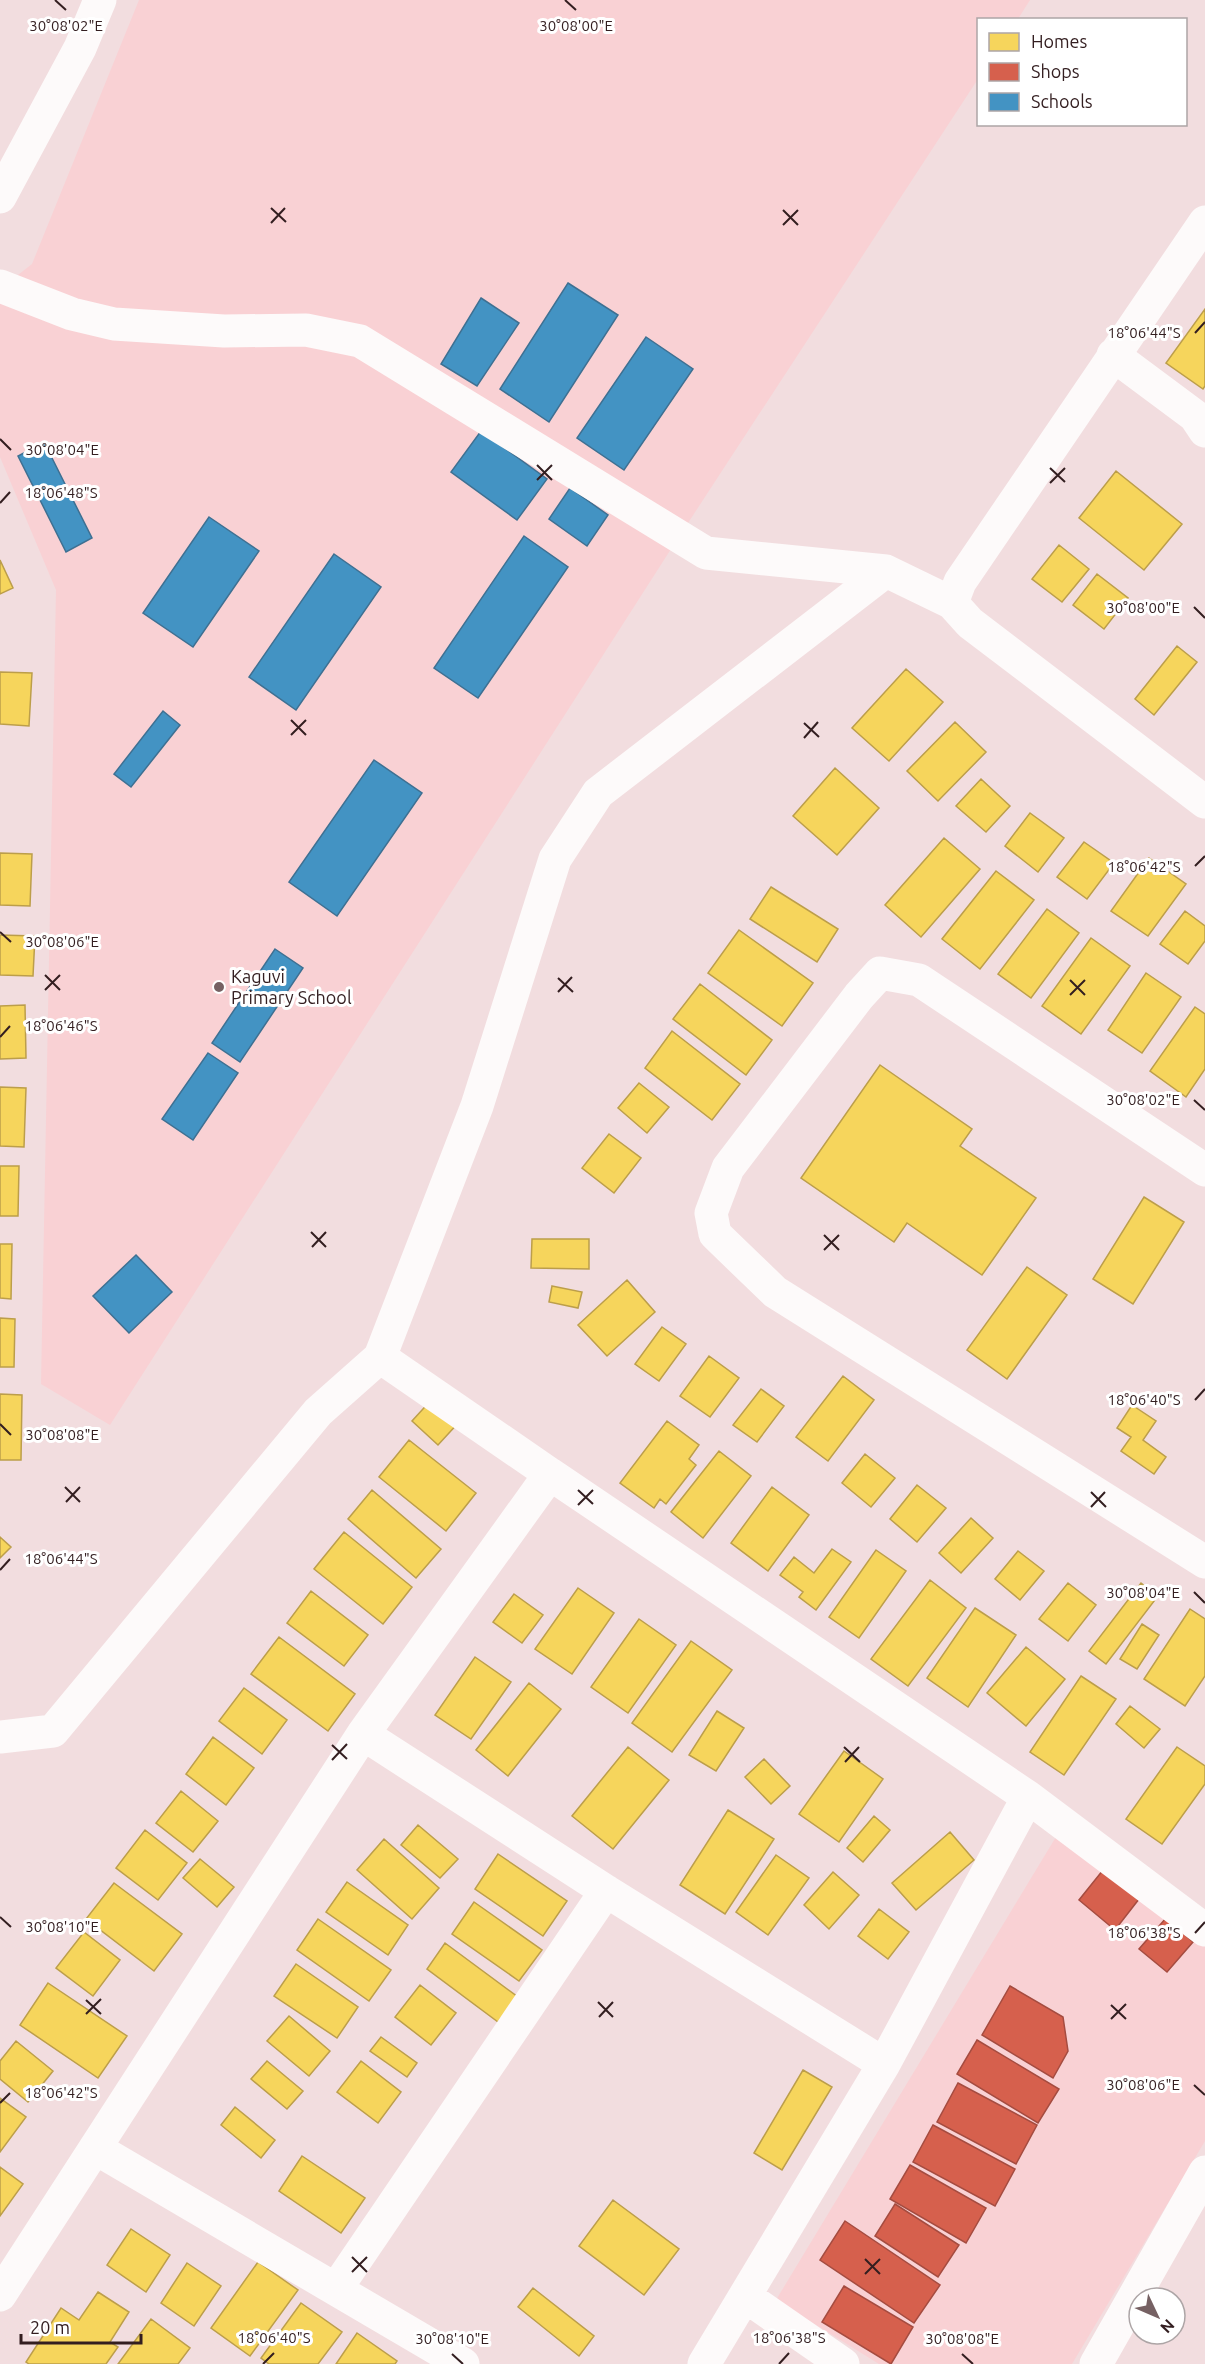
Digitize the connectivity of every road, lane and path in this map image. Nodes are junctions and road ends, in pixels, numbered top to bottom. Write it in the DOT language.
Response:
graph roads {
  1 [pos="100,0"];
  2 [pos="0,197"];
  3 [pos="1205,222"];
  4 [pos="0,286"];
  5 [pos="1113,356"];
  6 [pos="1205,431"];
  7 [pos="886,571"];
  8 [pos="952,603"];
  9 [pos="1205,802"];
  10 [pos="1205,1170"];
  11 [pos="380,1357"];
  12 [pos="550,1474"];
  13 [pos="1205,1562"];
  14 [pos="363,1734"];
  15 [pos="0,1737"];
  16 [pos="1028,1797"];
  17 [pos="606,1891"];
  18 [pos="1205,1930"];
  19 [pos="884,2064"];
  20 [pos="95,2148"];
  21 [pos="1205,2172"];
  22 [pos="336,2289"];
  23 [pos="0,2295"];
  24 [pos="745,2296"];
  25 [pos="463,2364"];
  26 [pos="704,2364"];
  27 [pos="843,2364"];
  28 [pos="1096,2364"];
  1 -- 2 [label="street"];
  3 -- 5 [label="street"];
  4 -- 7 [label="street"];
  5 -- 6 [label="street"];
  5 -- 8 [label="street"];
  7 -- 8 [label="street"];
  7 -- 11 [label="street"];
  8 -- 9 [label="street"];
  10 -- 13 [label="street"];
  11 -- 12 [label="street"];
  11 -- 15 [label="street"];
  12 -- 14 [label="street"];
  12 -- 16 [label="street"];
  14 -- 17 [label="street"];
  14 -- 20 [label="street"];
  16 -- 18 [label="street"];
  16 -- 19 [label="street"];
  17 -- 19 [label="street"];
  17 -- 22 [label="street"];
  19 -- 24 [label="street"];
  20 -- 22 [label="street"];
  20 -- 23 [label="street"];
  21 -- 28 [label="street"];
  22 -- 25 [label="street"];
  24 -- 26 [label="street"];
  24 -- 27 [label="street"];
}
